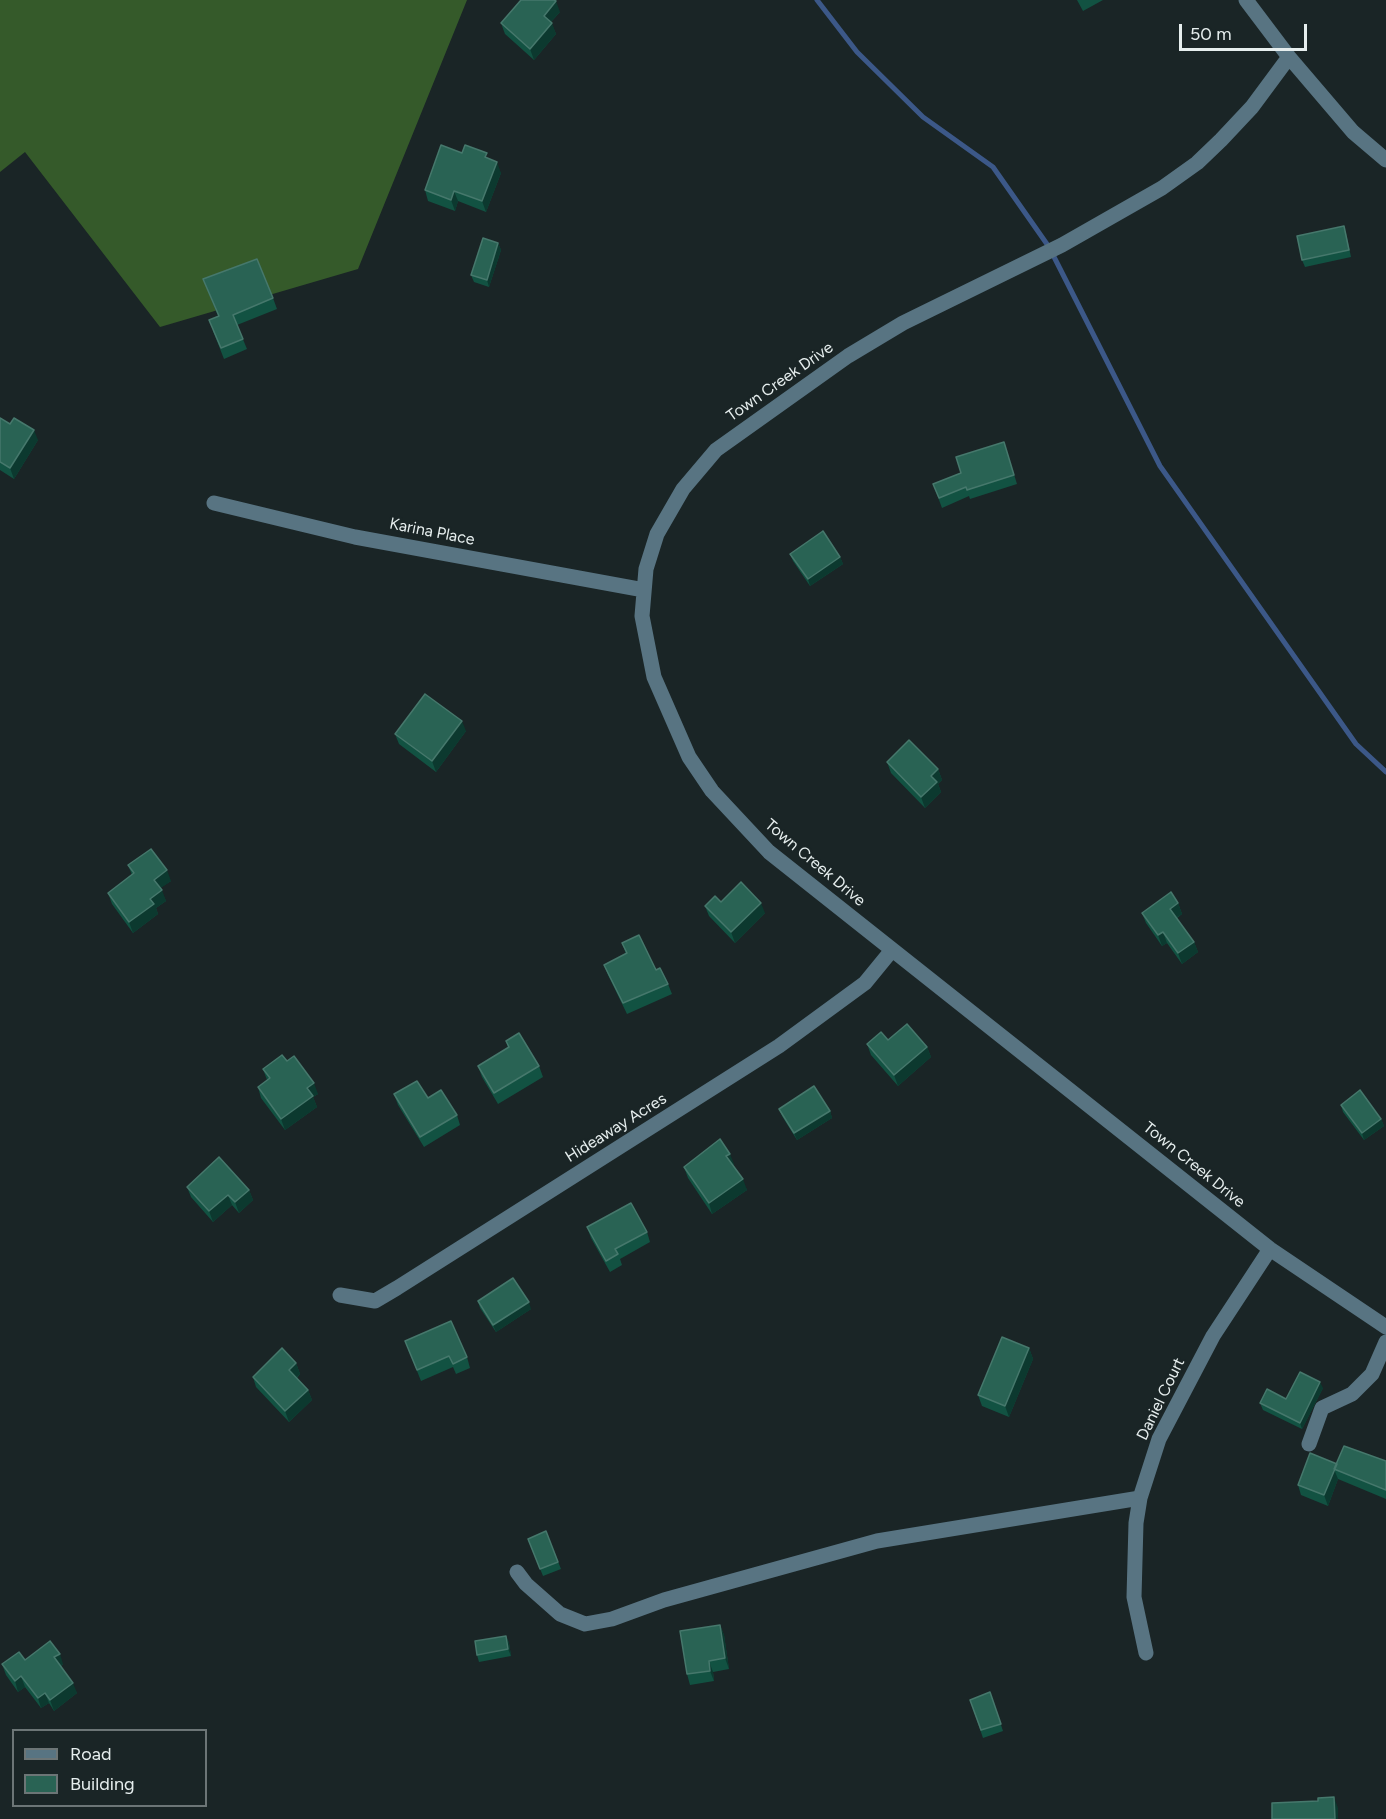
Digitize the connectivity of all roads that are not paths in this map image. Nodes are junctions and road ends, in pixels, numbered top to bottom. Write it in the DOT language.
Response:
graph roads {
  1 [pos="1246,0"];
  2 [pos="1289,57"];
  3 [pos="1386,160"];
  4 [pos="214,503"];
  5 [pos="644,590"];
  6 [pos="892,950"];
  7 [pos="1270,1249"];
  8 [pos="340,1295"];
  9 [pos="1386,1326"];
  10 [pos="1386,1342"];
  11 [pos="1309,1444"];
  12 [pos="1140,1498"];
  13 [pos="518,1572"];
  14 [pos="1146,1653"];
  1 -- 2 [label="street"];
  2 -- 3 [label="street"];
  2 -- 5 [label="street, Town Creek Drive"];
  4 -- 5 [label="street, Karina Place"];
  5 -- 6 [label="street, Town Creek Drive"];
  6 -- 7 [label="street, Town Creek Drive"];
  6 -- 8 [label="street, Hideaway Acres"];
  7 -- 9 [label="street, Town Creek Drive"];
  7 -- 12 [label="street, Daniel Court"];
  10 -- 11 [label="street"];
  12 -- 13 [label="street"];
  12 -- 14 [label="street, Daniel Court"];
}
